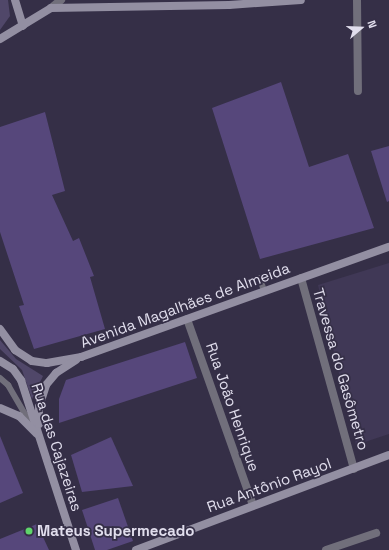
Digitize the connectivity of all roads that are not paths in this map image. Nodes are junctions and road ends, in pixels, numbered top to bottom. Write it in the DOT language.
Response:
graph roads {
  1 [pos="15,0"];
  2 [pos="61,0"];
  3 [pos="301,0"];
  4 [pos="357,0"];
  5 [pos="51,8"];
  6 [pos="23,26"];
  7 [pos="0,39"];
  8 [pos="358,91"];
  9 [pos="389,248"];
  10 [pos="260,278"];
  11 [pos="301,278"];
  12 [pos="264,291"];
  13 [pos="188,319"];
  14 [pos="0,329"];
  15 [pos="81,357"];
  16 [pos="0,361"];
  17 [pos="0,378"];
  18 [pos="1,407"];
  19 [pos="36,432"];
  20 [pos="43,444"];
  21 [pos="389,455"];
  22 [pos="354,468"];
  23 [pos="253,505"];
  24 [pos="376,533"];
  25 [pos="76,550"];
  26 [pos="136,550"];
  27 [pos="326,550"];
  1 -- 6 [label="main road"];
  2 -- 5 [label="street"];
  3 -- 5 [label="main road"];
  4 -- 8 [label="street"];
  5 -- 6 [label="main road"];
  6 -- 7 [label="main road"];
  9 -- 11 [label="main road, Avenida Magalhães de Almeida"];
  10 -- 12 [label="lane"];
  11 -- 12 [label="main road, Avenida Magalhães de Almeida"];
  11 -- 22 [label="street, Travessa do Gasômetro"];
  12 -- 13 [label="main road, Avenida Magalhães de Almeida"];
  13 -- 15 [label="main road, Avenida Magalhães de Almeida"];
  13 -- 23 [label="street, Rua João Henrique"];
  14 -- 15 [label="main road, Avenida Magalhães de Almeida"];
  15 -- 20 [label="main road"];
  16 -- 20 [label="main road, Rua das Cajazeiras"];
  17 -- 19 [label="lane"];
  18 -- 19 [label="main road"];
  19 -- 20 [label="main road"];
  20 -- 25 [label="main road, Rua das Cajazeiras"];
  21 -- 22 [label="main road, Rua Antônio Rayol"];
  22 -- 23 [label="main road, Rua Antônio Rayol"];
  23 -- 26 [label="main road, Rua Antônio Rayol"];
  24 -- 27 [label="street"];
}
